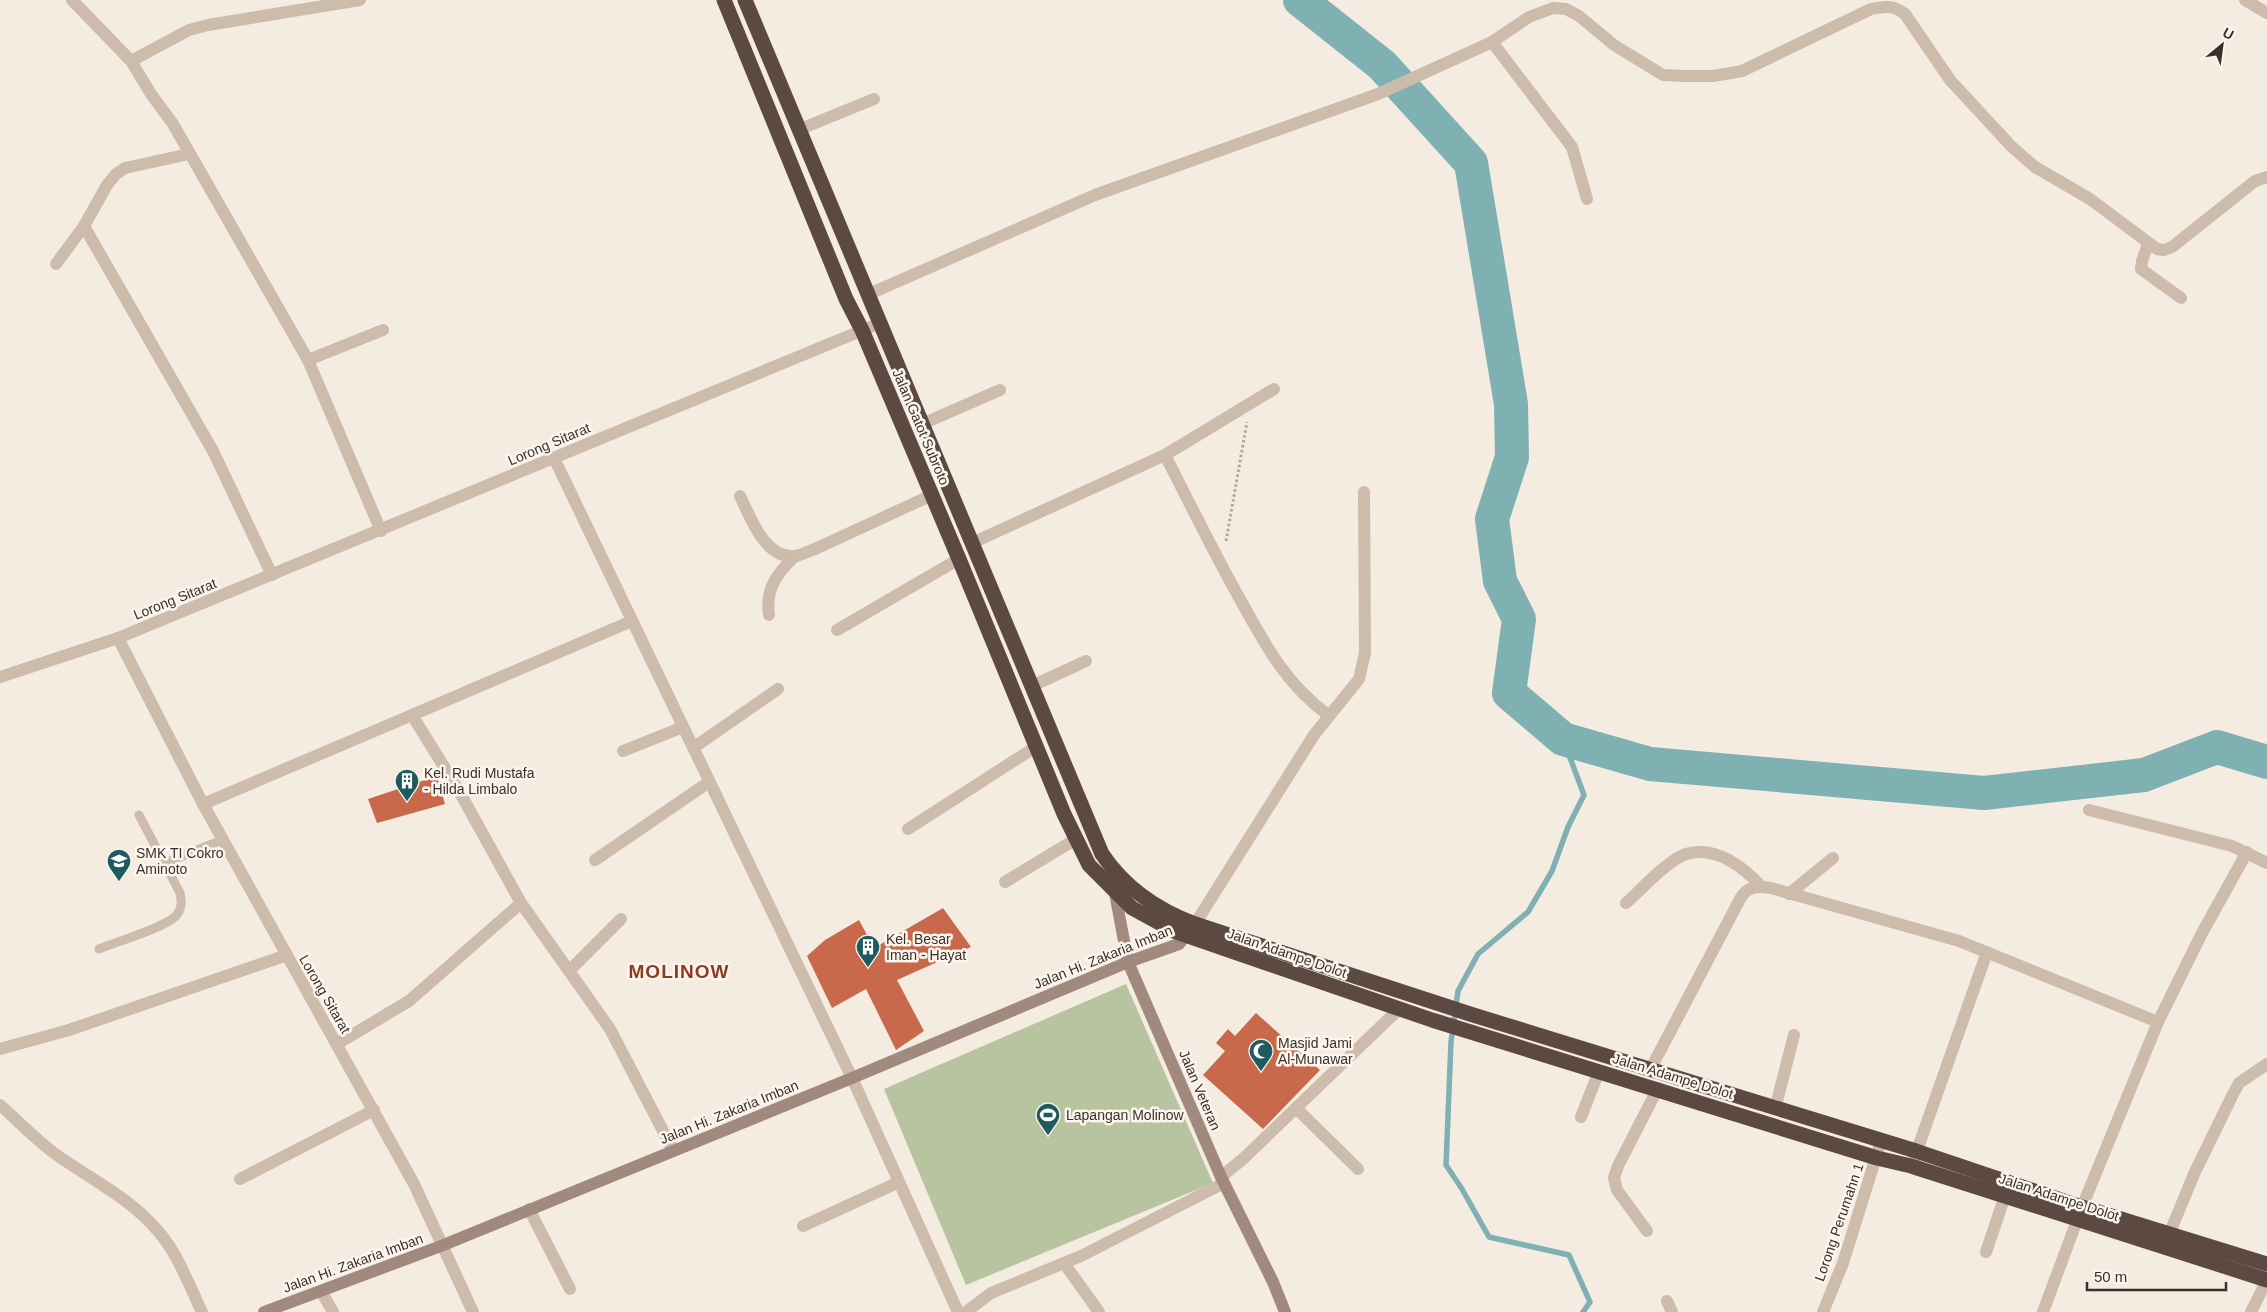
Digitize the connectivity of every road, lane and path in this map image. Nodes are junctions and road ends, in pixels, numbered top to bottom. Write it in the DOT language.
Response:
graph roads {
  1 [pos="72,0"];
  2 [pos="360,0"];
  3 [pos="724,0"];
  4 [pos="745,0"];
  5 [pos="2245,0"];
  6 [pos="2267,13"];
  7 [pos="1492,42"];
  8 [pos="131,61"];
  9 [pos="874,100"];
  10 [pos="798,130"];
  11 [pos="190,154"];
  12 [pos="2267,177"];
  13 [pos="1587,199"];
  14 [pos="84,226"];
  15 [pos="2148,244"];
  16 [pos="56,264"];
  17 [pos="869,294"];
  18 [pos="2181,298"];
  19 [pos="880,322"];
  20 [pos="383,330"];
  21 [pos="862,330"];
  22 [pos="308,360"];
  23 [pos="1274,389"];
  24 [pos="1000,390"];
  25 [pos="1251,402"];
  26 [pos="922,424"];
  27 [pos="1165,455"];
  28 [pos="554,458"];
  29 [pos="1364,492"];
  30 [pos="932,495"];
  31 [pos="740,496"];
  32 [pos="381,531"];
  33 [pos="972,543"];
  34 [pos="795,556"];
  35 [pos="959,558"];
  36 [pos="1222,567"];
  37 [pos="272,575"];
  38 [pos="769,615"];
  39 [pos="632,621"];
  40 [pos="837,630"];
  41 [pos="118,638"];
  42 [pos="1086,661"];
  43 [pos="0,677"];
  44 [pos="1032,686"];
  45 [pos="778,689"];
  46 [pos="412,715"];
  47 [pos="1328,715"];
  48 [pos="683,727"];
  49 [pos="1037,746"];
  50 [pos="693,748"];
  51 [pos="624,751"];
  52 [pos="1064,765"];
  53 [pos="1048,773"];
  54 [pos="709,782"];
  55 [pos="203,804"];
  56 [pos="2089,810"];
  57 [pos="138,815"];
  58 [pos="908,829"];
  59 [pos="1076,839"];
  60 [pos="222,840"];
  61 [pos="2247,852"];
  62 [pos="1102,854"];
  63 [pos="1832,858"];
  64 [pos="595,860"];
  65 [pos="165,863"];
  66 [pos="2267,863"];
  67 [pos="1089,865"];
  68 [pos="1114,872"];
  69 [pos="1005,882"];
  70 [pos="1762,886"];
  71 [pos="1114,892"];
  72 [pos="1789,894"];
  73 [pos="1626,903"];
  74 [pos="521,904"];
  75 [pos="621,919"];
  76 [pos="1191,930"];
  77 [pos="99,948"];
  78 [pos="1987,952"];
  79 [pos="286,955"];
  80 [pos="1128,962"];
  81 [pos="570,971"];
  82 [pos="1400,1008"];
  83 [pos="2158,1022"];
  84 [pos="1794,1035"];
  85 [pos="337,1044"];
  86 [pos="0,1049"];
  87 [pos="2267,1064"];
  88 [pos="1600,1070"];
  89 [pos="1650,1070"];
  90 [pos="852,1078"];
  91 [pos="1658,1088"];
  92 [pos="0,1105"];
  93 [pos="1296,1108"];
  94 [pos="1775,1108"];
  95 [pos="374,1110"];
  96 [pos="1582,1117"];
  97 [pos="1881,1142"];
  98 [pos="673,1150"];
  99 [pos="1916,1151"];
  100 [pos="1877,1158"];
  101 [pos="1912,1166"];
  102 [pos="1358,1169"];
  103 [pos="240,1178"];
  104 [pos="1223,1180"];
  105 [pos="899,1182"];
  106 [pos="2005,1196"];
  107 [pos="530,1209"];
  108 [pos="2080,1213"];
  109 [pos="802,1226"];
  110 [pos="1647,1231"];
  111 [pos="2169,1232"];
  112 [pos="441,1246"];
  113 [pos="2164,1247"];
  114 [pos="1986,1252"];
  115 [pos="1064,1263"];
  116 [pos="2267,1264"];
  117 [pos="2267,1280"];
  118 [pos="570,1289"];
  119 [pos="321,1290"];
  120 [pos="202,1312"];
  121 [pos="264,1312"];
  122 [pos="332,1312"];
  123 [pos="473,1312"];
  124 [pos="958,1312"];
  125 [pos="966,1312"];
  126 [pos="1099,1312"];
  127 [pos="1285,1312"];
  128 [pos="1823,1312"];
  129 [pos="2043,1312"];
  130 [pos="2251,1312"];
  1 -- 8 [label="street"];
  2 -- 8 [label="street"];
  3 -- 21 [label="highway, Jalan Gatot Subroto"];
  4 -- 10 [label="highway, Jalan Gatot Subroto"];
  5 -- 6 [label="street"];
  7 -- 13 [label="street"];
  7 -- 15 [label="street"];
  7 -- 17 [label="street"];
  8 -- 11 [label="street"];
  9 -- 10 [label="street"];
  10 -- 17 [label="highway, Jalan Gatot Subroto"];
  11 -- 14 [label="street"];
  11 -- 22 [label="street"];
  12 -- 15 [label="street"];
  14 -- 16 [label="street"];
  14 -- 37 [label="street"];
  15 -- 18 [label="street"];
  17 -- 19 [label="highway, Jalan Gatot Subroto"];
  19 -- 21 [label="street, Lorong Sitarat"];
  19 -- 26 [label="highway, Jalan Gatot Subroto"];
  20 -- 22 [label="street"];
  21 -- 28 [label="street, Lorong Sitarat"];
  21 -- 30 [label="highway, Jalan Gatot Subroto"];
  22 -- 32 [label="street"];
  23 -- 25 [label="street"];
  24 -- 26 [label="street"];
  25 -- 27 [label="street"];
  25 -- 36 [label="path"];
  26 -- 33 [label="highway, Jalan Gatot Subroto"];
  27 -- 33 [label="street"];
  27 -- 36 [label="street"];
  28 -- 32 [label="street, Lorong Sitarat"];
  28 -- 39 [label="street"];
  29 -- 47 [label="street"];
  30 -- 34 [label="street"];
  30 -- 35 [label="highway, Jalan Gatot Subroto"];
  31 -- 34 [label="street"];
  32 -- 37 [label="street, Lorong Sitarat"];
  33 -- 44 [label="highway, Jalan Gatot Subroto"];
  34 -- 38 [label="street"];
  35 -- 40 [label="street"];
  35 -- 49 [label="highway, Jalan Gatot Subroto"];
  36 -- 47 [label="street"];
  37 -- 41 [label="street, Lorong Sitarat"];
  39 -- 46 [label="street"];
  39 -- 48 [label="street"];
  41 -- 43 [label="street"];
  41 -- 55 [label="street, Lorong Sitarat"];
  42 -- 44 [label="street"];
  44 -- 52 [label="highway, Jalan Gatot Subroto"];
  45 -- 50 [label="street"];
  46 -- 55 [label="street"];
  46 -- 74 [label="street"];
  47 -- 76 [label="street"];
  48 -- 50 [label="street"];
  48 -- 51 [label="street"];
  49 -- 53 [label="highway, Jalan Gatot Subroto"];
  49 -- 58 [label="street"];
  50 -- 54 [label="street"];
  52 -- 53 [label="highway"];
  52 -- 62 [label="highway, Jalan Gatot Subroto"];
  53 -- 59 [label="highway, Jalan Gatot Subroto"];
  54 -- 64 [label="street"];
  54 -- 90 [label="street"];
  55 -- 60 [label="street, Lorong Sitarat"];
  56 -- 61 [label="street"];
  57 -- 65 [label="lane"];
  59 -- 67 [label="highway, Jalan Gatot Subroto"];
  59 -- 69 [label="street"];
  60 -- 65 [label="lane"];
  60 -- 79 [label="street, Lorong Sitarat"];
  61 -- 66 [label="street"];
  61 -- 83 [label="street"];
  62 -- 68 [label="highway, Jalan Adampe Dolot"];
  63 -- 72 [label="street"];
  65 -- 77 [label="lane"];
  67 -- 71 [label="highway, Jalan Adampe Dolot"];
  68 -- 71 [label="main road, Jalan Veteran"];
  68 -- 76 [label="highway, Jalan Adampe Dolot"];
  70 -- 72 [label="street"];
  70 -- 73 [label="street"];
  70 -- 89 [label="street"];
  71 -- 76 [label="highway, Jalan Adampe Dolot"];
  71 -- 80 [label="main road, Jalan Veteran"];
  72 -- 78 [label="street"];
  74 -- 81 [label="street"];
  74 -- 85 [label="street"];
  75 -- 81 [label="street"];
  76 -- 80 [label="main road, Jalan Hi. Zakaria Imban"];
  76 -- 82 [label="highway, Jalan Adampe Dolot"];
  76 -- 89 [label="highway, Jalan Adampe Dolot"];
  78 -- 83 [label="street"];
  78 -- 99 [label="street"];
  79 -- 85 [label="street, Lorong Sitarat"];
  79 -- 86 [label="street"];
  80 -- 90 [label="main road, Jalan Hi. Zakaria Imban"];
  80 -- 104 [label="main road, Jalan Veteran"];
  81 -- 98 [label="street"];
  82 -- 88 [label="highway, Jalan Adampe Dolot"];
  82 -- 93 [label="street"];
  83 -- 108 [label="street"];
  84 -- 94 [label="street"];
  85 -- 95 [label="street, Lorong Sitarat"];
  87 -- 111 [label="street"];
  88 -- 91 [label="highway, Jalan Adampe Dolot"];
  88 -- 96 [label="street"];
  89 -- 94 [label="highway, Jalan Adampe Dolot"];
  90 -- 98 [label="main road, Jalan Hi. Zakaria Imban"];
  90 -- 105 [label="street"];
  91 -- 100 [label="highway, Jalan Adampe Dolot"];
  91 -- 110 [label="street"];
  92 -- 120 [label="street"];
  93 -- 102 [label="street"];
  93 -- 104 [label="street"];
  94 -- 97 [label="highway, Jalan Adampe Dolot"];
  95 -- 103 [label="street"];
  95 -- 112 [label="street, Lorong Sitarat"];
  97 -- 99 [label="highway, Jalan Adampe Dolot"];
  97 -- 100 [label="street, Lorong Perumahn 1"];
  98 -- 107 [label="main road, Jalan Hi. Zakaria Imban"];
  99 -- 101 [label="street"];
  99 -- 108 [label="highway, Jalan Adampe Dolot"];
  100 -- 101 [label="highway, Jalan Adampe Dolot"];
  100 -- 128 [label="street, Lorong Perumahn 1"];
  101 -- 106 [label="highway, Jalan Adampe Dolot"];
  104 -- 115 [label="street"];
  104 -- 127 [label="main road, Jalan Veteran"];
  105 -- 109 [label="street"];
  105 -- 124 [label="street"];
  106 -- 108 [label="highway, Jalan Adampe Dolot"];
  106 -- 114 [label="street"];
  107 -- 112 [label="main road, Jalan Hi. Zakaria Imban"];
  107 -- 118 [label="street"];
  108 -- 111 [label="highway, Jalan Adampe Dolot"];
  108 -- 113 [label="highway, Jalan Adampe Dolot"];
  108 -- 129 [label="street"];
  111 -- 113 [label="street"];
  111 -- 116 [label="highway, Jalan Adampe Dolot"];
  112 -- 119 [label="main road, Jalan Hi. Zakaria Imban"];
  112 -- 123 [label="street, Lorong Sitarat"];
  113 -- 117 [label="highway, Jalan Adampe Dolot"];
  115 -- 125 [label="street"];
  115 -- 126 [label="street"];
  117 -- 130 [label="street"];
  119 -- 121 [label="main road, Jalan Hi. Zakaria Imban"];
  119 -- 122 [label="street"];
}
